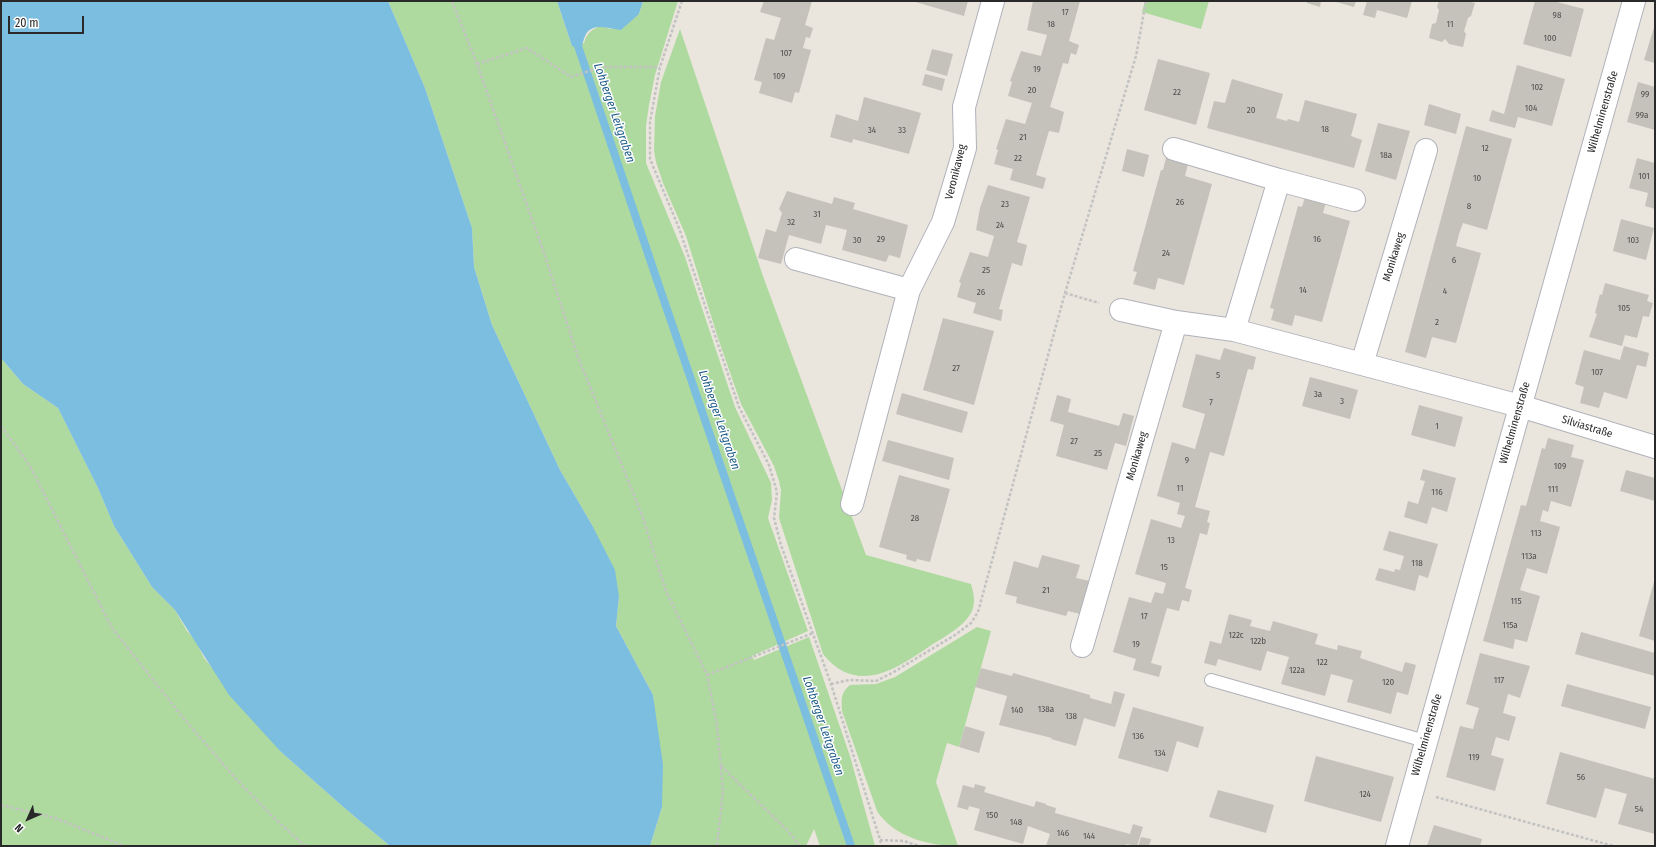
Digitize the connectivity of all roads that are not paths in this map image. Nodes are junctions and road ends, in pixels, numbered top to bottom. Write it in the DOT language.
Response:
graph roads {
  1 [pos="992,1"];
  2 [pos="1634,1"];
  3 [pos="1174,149"];
  4 [pos="1426,150"];
  5 [pos="1279,180"];
  6 [pos="1354,200"];
  7 [pos="796,259"];
  8 [pos="909,290"];
  9 [pos="1121,310"];
  10 [pos="1176,322"];
  11 [pos="1234,330"];
  12 [pos="1362,364"];
  13 [pos="1520,406"];
  14 [pos="1655,448"];
  15 [pos="852,504"];
  16 [pos="1082,646"];
  17 [pos="1211,680"];
  18 [pos="1425,741"];
  19 [pos="1397,846"];
  1 -- 8 [label="street, Veronikaweg"];
  2 -- 13 [label="street, Wilhelminenstraße"];
  3 -- 5 [label="street"];
  4 -- 12 [label="street, Monikaweg"];
  5 -- 6 [label="street"];
  5 -- 11 [label="street"];
  7 -- 8 [label="street"];
  8 -- 15 [label="street, Veronikaweg"];
  9 -- 10 [label="street"];
  10 -- 11 [label="street"];
  10 -- 16 [label="street, Monikaweg"];
  11 -- 12 [label="street"];
  12 -- 13 [label="street"];
  13 -- 14 [label="street, Silviastraße"];
  13 -- 18 [label="street, Wilhelminenstraße"];
  17 -- 18 [label="lane"];
  18 -- 19 [label="street, Wilhelminenstraße"];
}
